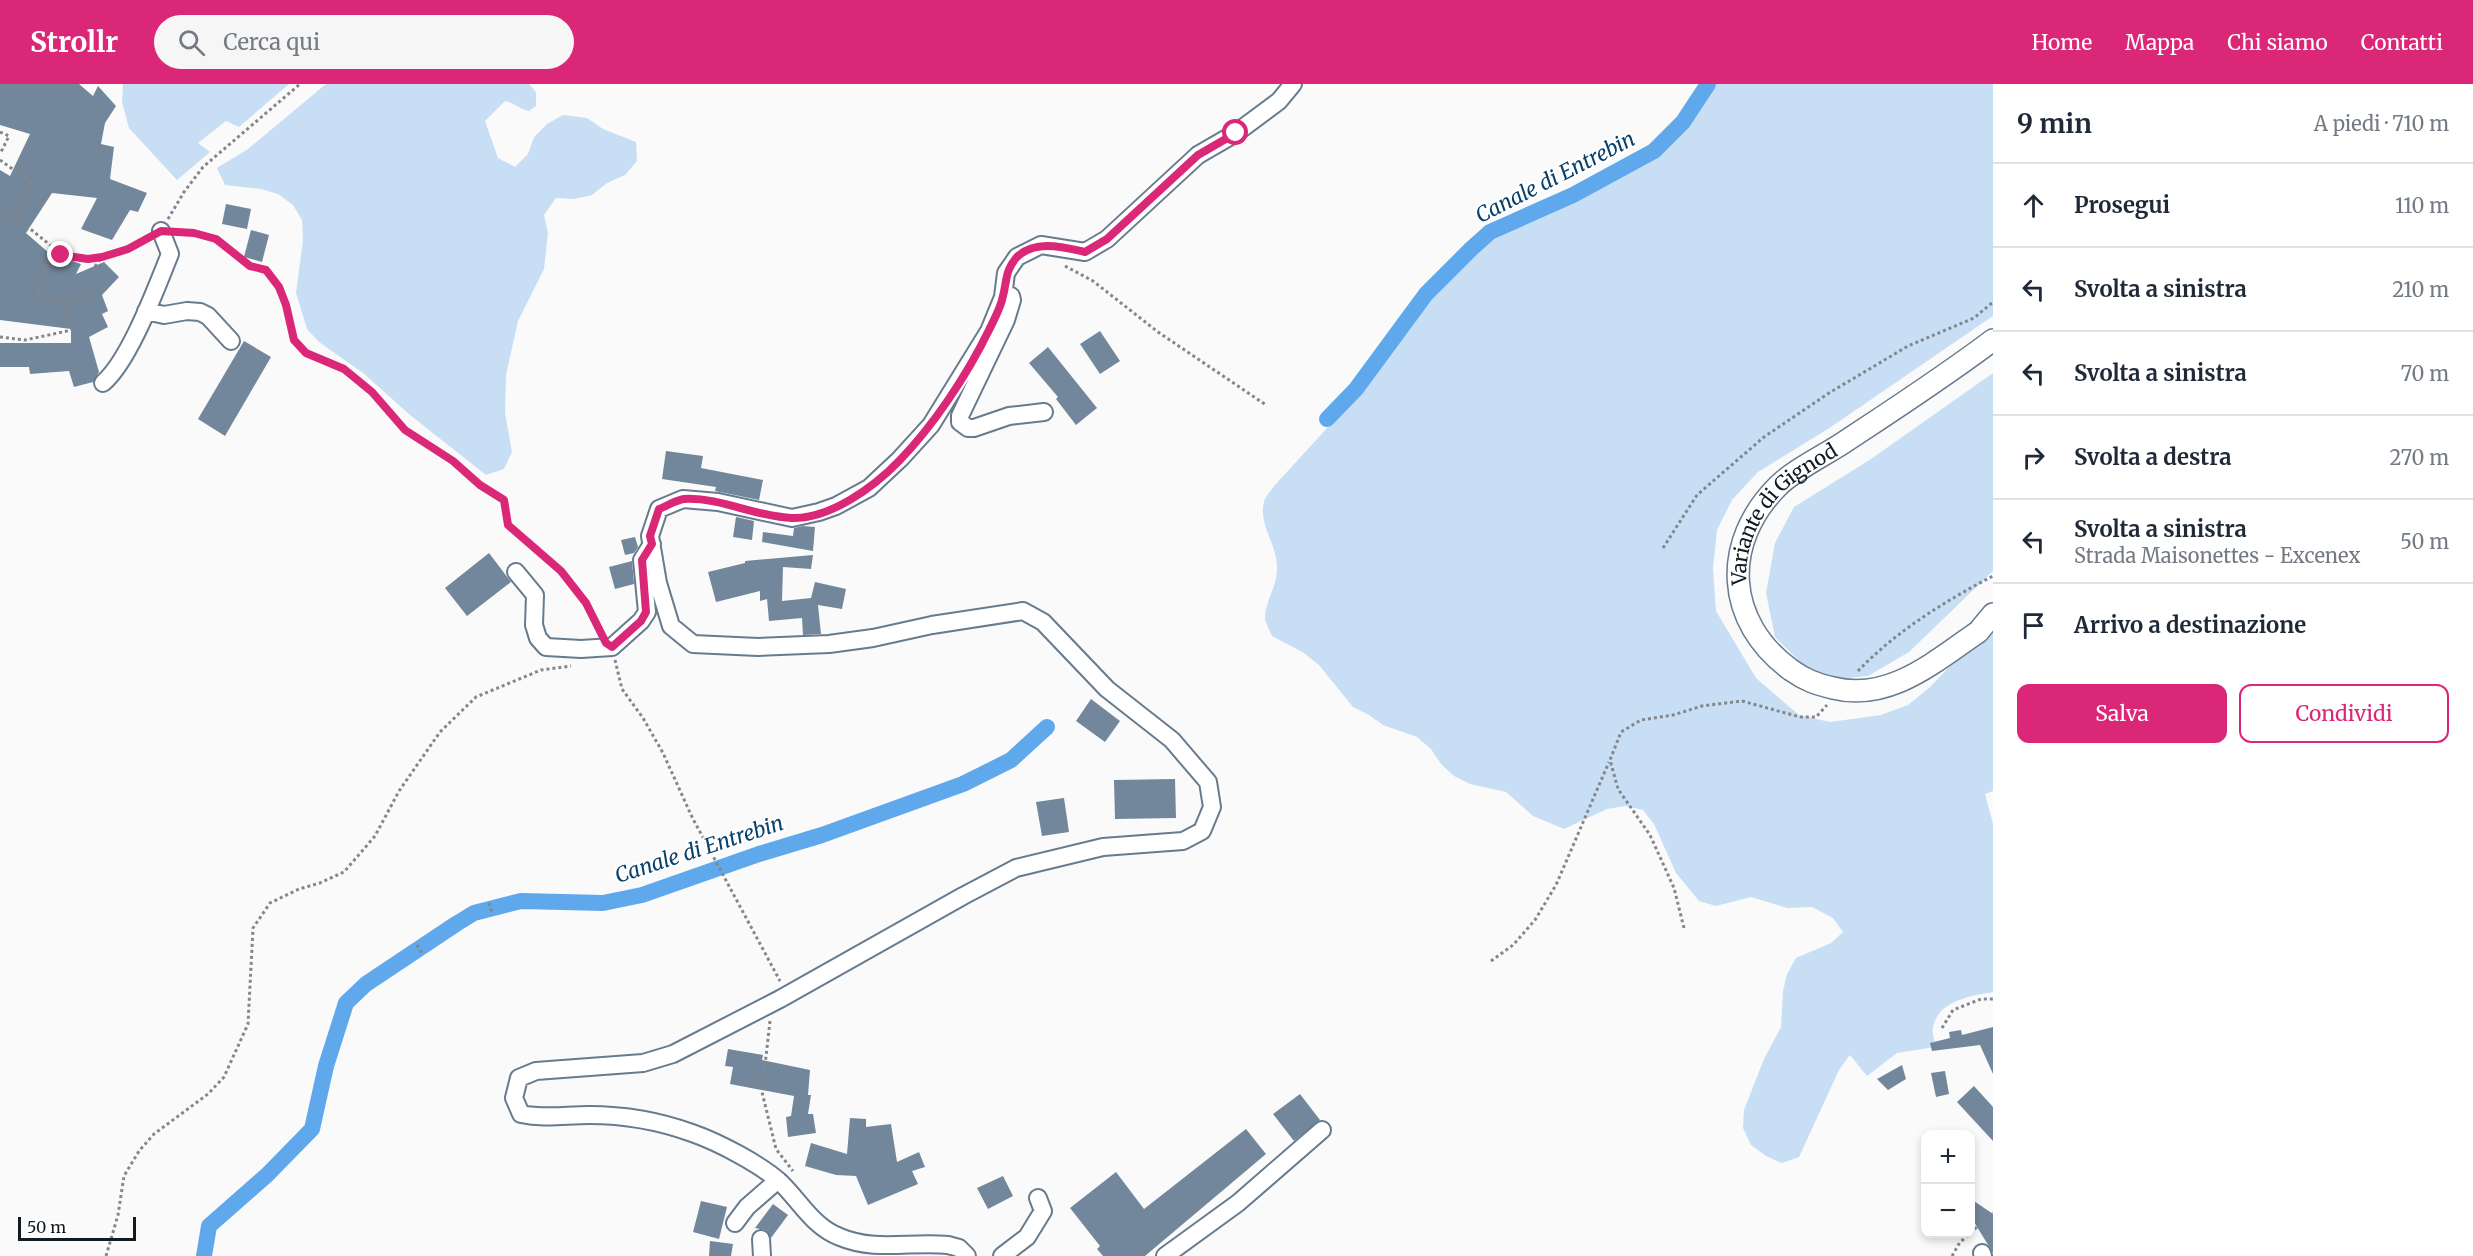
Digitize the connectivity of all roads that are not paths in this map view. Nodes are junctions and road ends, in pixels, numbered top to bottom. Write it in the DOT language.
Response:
graph roads {
  1 [pos="1293,84"];
  2 [pos="161,231"];
  3 [pos="1005,285"];
  4 [pos="146,311"];
  5 [pos="1993,340"];
  6 [pos="231,341"];
  7 [pos="103,383"];
  8 [pos="1044,412"];
  9 [pos="652,544"];
  10 [pos="516,572"];
  11 [pos="1993,614"];
  12 [pos="1322,1130"];
  13 [pos="783,1176"];
  14 [pos="1038,1198"];
  15 [pos="735,1223"];
  16 [pos="967,1256"];
  17 [pos="1002,1256"];
  18 [pos="1165,1256"];
  1 -- 3 [label="street"];
  2 -- 4 [label="street"];
  3 -- 8 [label="street"];
  3 -- 9 [label="street"];
  4 -- 6 [label="street"];
  4 -- 7 [label="street"];
  5 -- 11 [label="main road, Variante di Gignod, bridge"];
  9 -- 10 [label="street"];
  9 -- 13 [label="street"];
  12 -- 18 [label="street"];
  13 -- 15 [label="street"];
  13 -- 16 [label="street"];
  14 -- 17 [label="street"];
}
